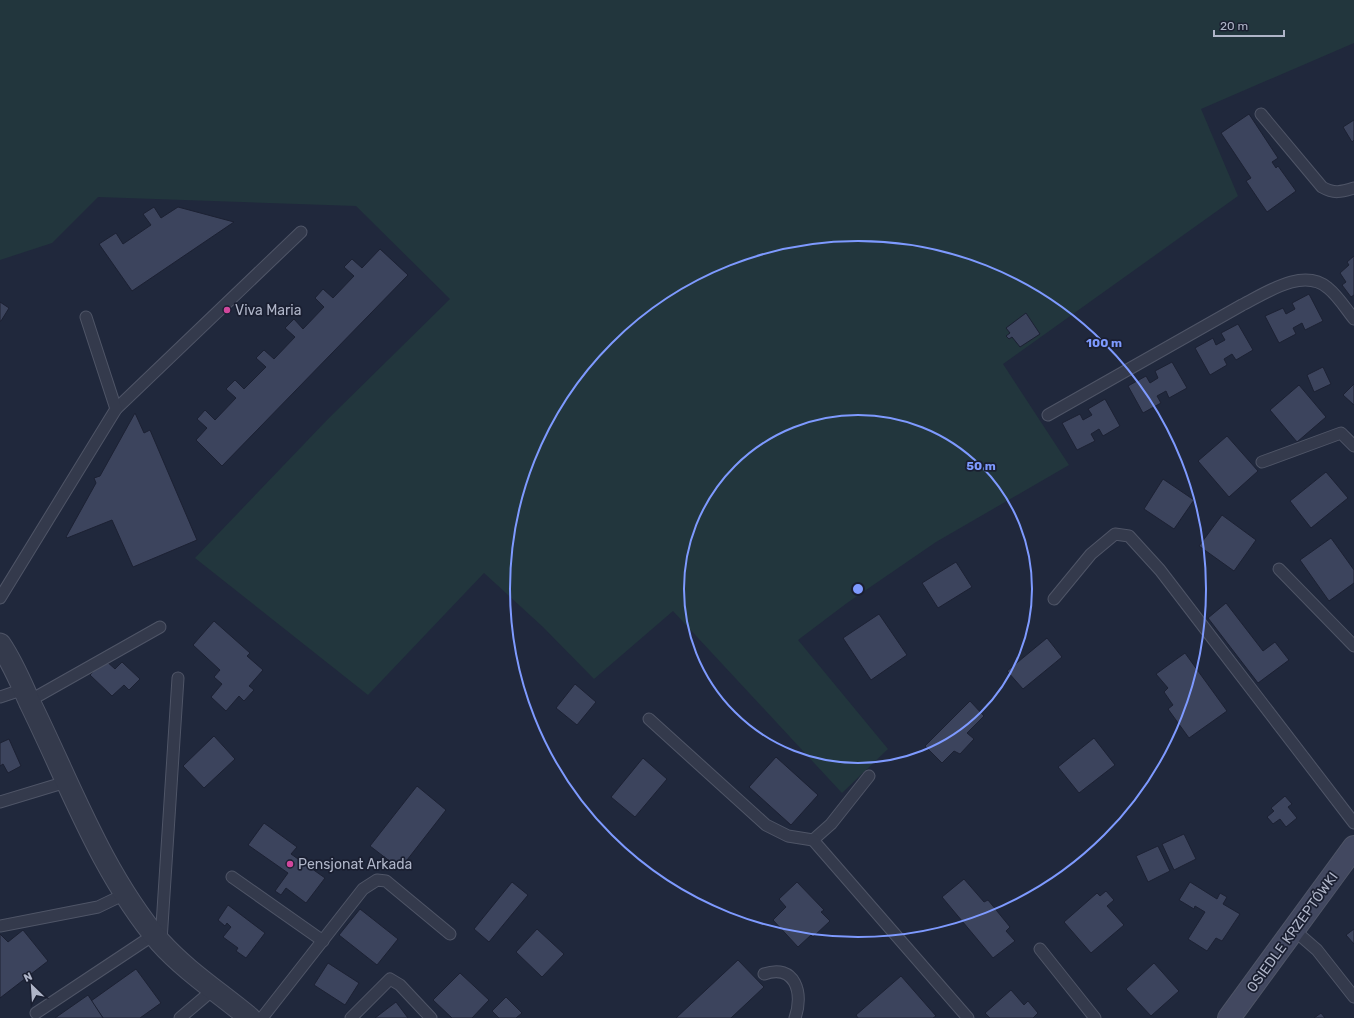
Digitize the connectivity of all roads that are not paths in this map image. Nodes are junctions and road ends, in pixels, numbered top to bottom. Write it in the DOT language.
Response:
graph roads {
  1 [pos="1261,114"];
  2 [pos="1354,188"];
  3 [pos="302,232"];
  4 [pos="86,317"];
  5 [pos="1354,319"];
  6 [pos="116,409"];
  7 [pos="1048,415"];
  8 [pos="1354,446"];
  9 [pos="1262,462"];
  10 [pos="1279,569"];
  11 [pos="0,598"];
  12 [pos="1054,599"];
  13 [pos="160,627"];
  14 [pos="0,644"];
  15 [pos="1354,646"];
  16 [pos="178,678"];
  17 [pos="27,695"];
  18 [pos="0,697"];
  19 [pos="648,719"];
  20 [pos="869,776"];
  21 [pos="66,782"];
  22 [pos="0,802"];
  23 [pos="1354,823"];
  24 [pos="813,840"];
  25 [pos="1354,847"];
  26 [pos="232,877"];
  27 [pos="125,894"];
  28 [pos="0,926"];
  29 [pos="1294,930"];
  30 [pos="450,934"];
  31 [pos="158,938"];
  32 [pos="323,941"];
  33 [pos="1040,949"];
  34 [pos="764,974"];
  35 [pos="214,989"];
  36 [pos="1354,997"];
  37 [pos="36,1013"];
  38 [pos="180,1018"];
  39 [pos="250,1018"];
  40 [pos="262,1018"];
  41 [pos="351,1018"];
  42 [pos="432,1018"];
  43 [pos="795,1018"];
  44 [pos="968,1018"];
  45 [pos="1095,1018"];
  46 [pos="1229,1018"];
  1 -- 2 [label="lane"];
  3 -- 6 [label="lane"];
  4 -- 6 [label="lane"];
  5 -- 7 [label="lane"];
  6 -- 11 [label="lane"];
  8 -- 9 [label="lane"];
  10 -- 15 [label="lane"];
  12 -- 23 [label="lane"];
  13 -- 17 [label="lane"];
  14 -- 17 [label="street"];
  16 -- 31 [label="lane"];
  17 -- 18 [label="lane"];
  17 -- 21 [label="street"];
  19 -- 24 [label="lane"];
  20 -- 24 [label="lane"];
  21 -- 22 [label="lane"];
  21 -- 27 [label="street"];
  24 -- 44 [label="lane"];
  25 -- 29 [label="main road, OSIEDLE KRZEPTÓWKI"];
  26 -- 32 [label="lane"];
  27 -- 28 [label="lane"];
  27 -- 31 [label="street"];
  29 -- 36 [label="lane"];
  29 -- 46 [label="main road, OSIEDLE KRZEPTÓWKI"];
  30 -- 32 [label="lane"];
  31 -- 35 [label="street"];
  31 -- 37 [label="lane"];
  32 -- 40 [label="lane"];
  33 -- 45 [label="lane"];
  34 -- 43 [label="lane"];
  35 -- 38 [label="lane"];
  35 -- 39 [label="street"];
  41 -- 42 [label="lane"];
}
